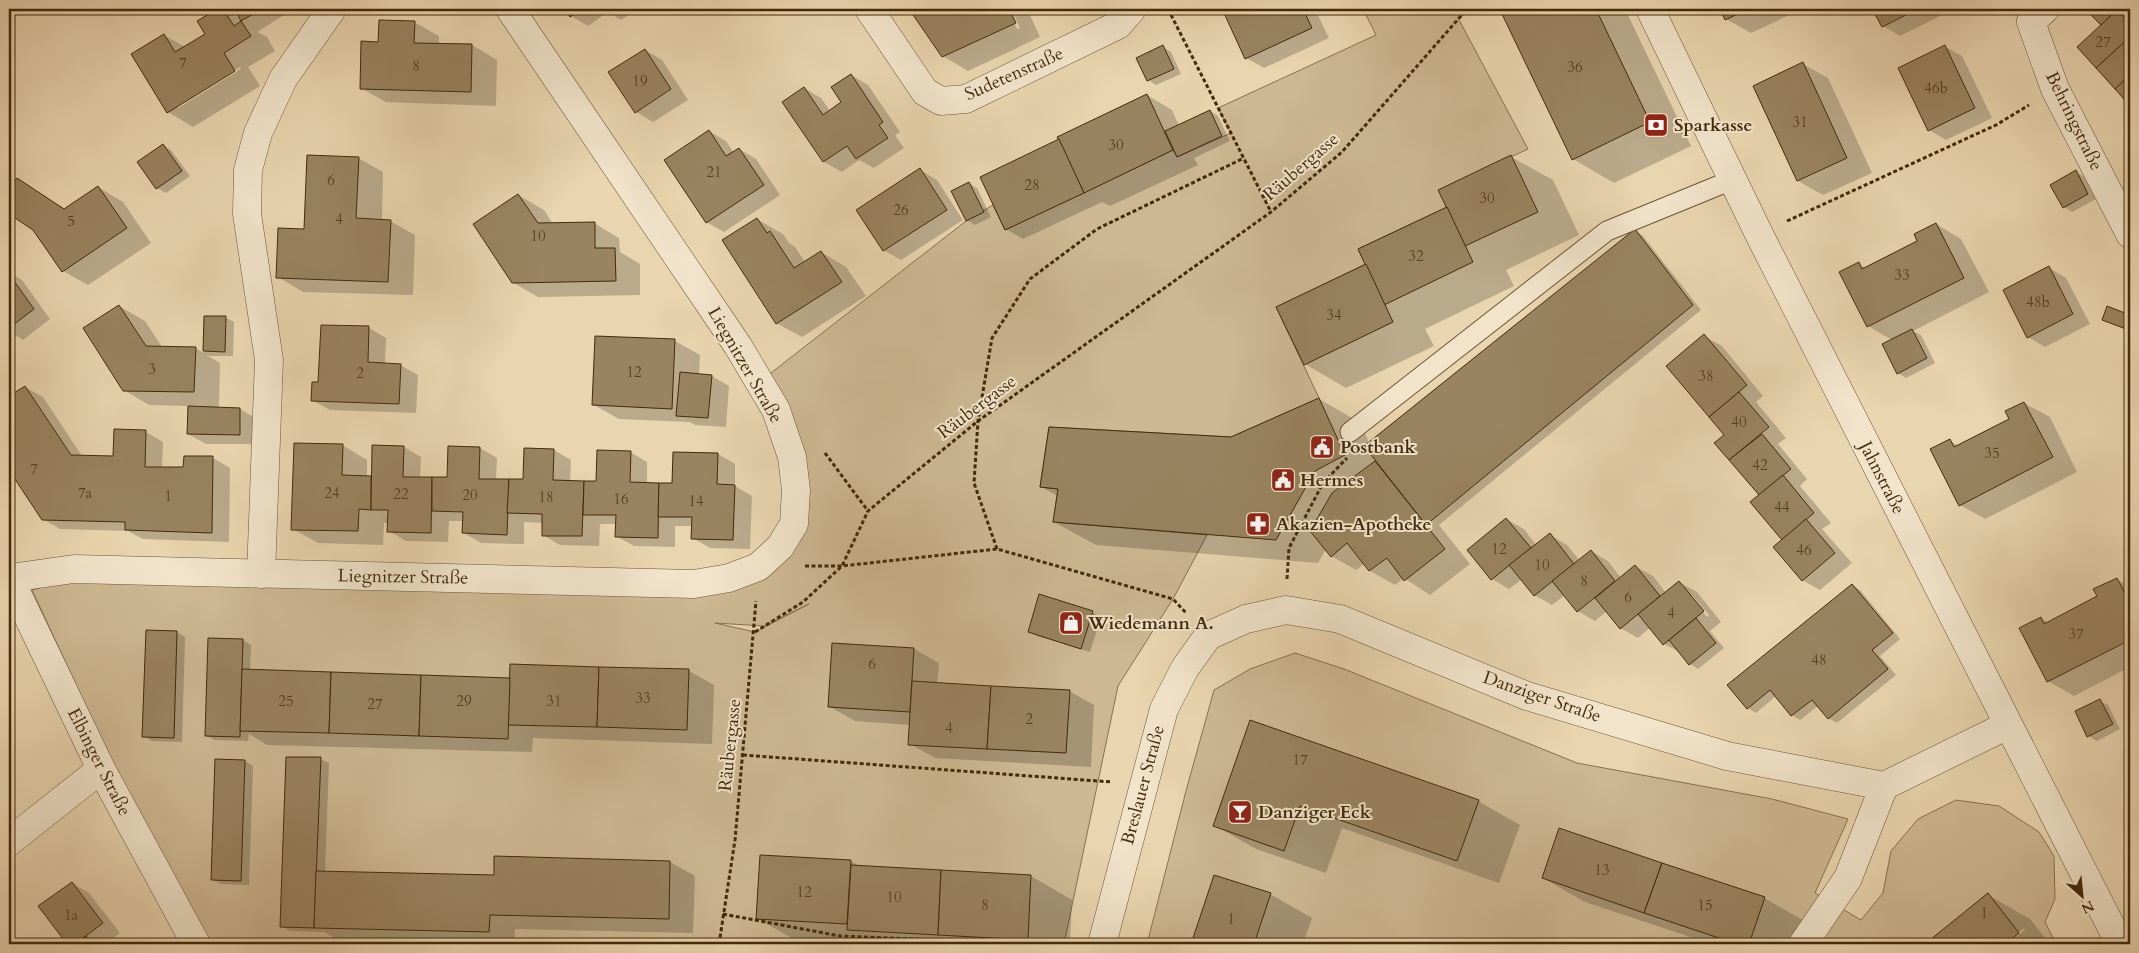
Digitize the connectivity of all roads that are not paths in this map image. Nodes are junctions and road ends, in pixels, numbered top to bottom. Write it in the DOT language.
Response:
graph roads {
  1 [pos="332,9"];
  2 [pos="510,9"];
  3 [pos="869,9"];
  4 [pos="1132,9"];
  5 [pos="1650,9"];
  6 [pos="2045,9"];
  7 [pos="1732,180"];
  8 [pos="2130,234"];
  9 [pos="1350,432"];
  10 [pos="260,574"];
  11 [pos="9,578"];
  12 [pos="1208,636"];
  13 [pos="2008,725"];
  14 [pos="101,769"];
  15 [pos="1884,786"];
  16 [pos="9,842"];
  17 [pos="196,944"];
  18 [pos="1102,944"];
  19 [pos="1803,944"];
  20 [pos="2120,944"];
  1 -- 10 [label="street"];
  2 -- 10 [label="street, Liegnitzer Straße"];
  3 -- 4 [label="street, Sudetenstraße"];
  5 -- 7 [label="street, Jahnstraße"];
  6 -- 8 [label="street, Behringstraße"];
  7 -- 9 [label="lane"];
  7 -- 13 [label="street, Jahnstraße"];
  10 -- 11 [label="street, Liegnitzer Straße"];
  11 -- 14 [label="street, Elbinger Straße"];
  12 -- 15 [label="street, Danziger Straße"];
  12 -- 18 [label="street, Breslauer Straße"];
  13 -- 15 [label="street"];
  13 -- 20 [label="street, Jahnstraße"];
  14 -- 16 [label="street"];
  14 -- 17 [label="street, Elbinger Straße"];
  15 -- 19 [label="street"];
}
